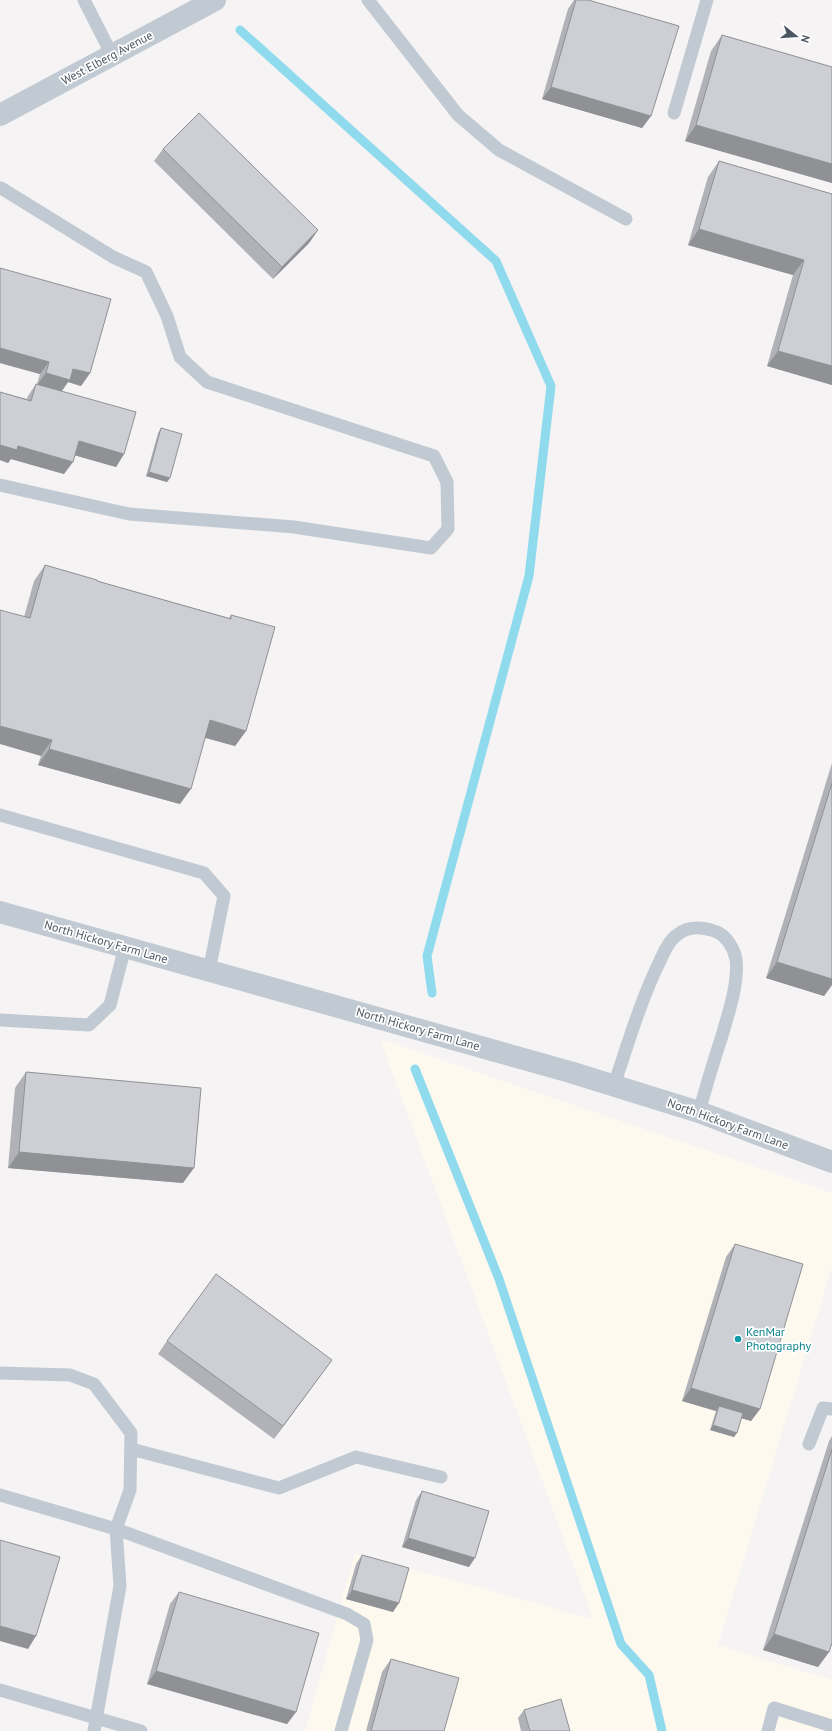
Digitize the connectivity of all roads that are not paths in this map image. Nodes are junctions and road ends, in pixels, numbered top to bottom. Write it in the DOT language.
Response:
graph roads {
  1 [pos="84,0"];
  2 [pos="215,0"];
  3 [pos="368,0"];
  4 [pos="707,0"];
  5 [pos="112,55"];
  6 [pos="674,113"];
  7 [pos="0,115"];
  8 [pos="0,188"];
  9 [pos="626,219"];
  10 [pos="0,485"];
  11 [pos="0,815"];
  12 [pos="0,912"];
  13 [pos="125,947"];
  14 [pos="209,971"];
  15 [pos="0,1020"];
  16 [pos="614,1085"];
  17 [pos="699,1112"];
  18 [pos="832,1162"];
  19 [pos="0,1373"];
  20 [pos="832,1409"];
  21 [pos="809,1444"];
  22 [pos="131,1448"];
  23 [pos="441,1477"];
  24 [pos="0,1494"];
  25 [pos="116,1529"];
  26 [pos="0,1690"];
  27 [pos="96,1725"];
  28 [pos="832,1726"];
  29 [pos="141,1731"];
  30 [pos="341,1731"];
  31 [pos="768,1731"];
  1 -- 5 [label="lane"];
  2 -- 5 [label="street, West Elberg Avenue"];
  3 -- 9 [label="lane"];
  4 -- 6 [label="lane"];
  5 -- 7 [label="street, West Elberg Avenue"];
  8 -- 10 [label="lane"];
  11 -- 14 [label="lane"];
  12 -- 13 [label="street, North Hickory Farm Lane"];
  13 -- 14 [label="street, North Hickory Farm Lane"];
  13 -- 15 [label="lane"];
  14 -- 16 [label="street, North Hickory Farm Lane"];
  16 -- 17 [label="street, North Hickory Farm Lane"];
  16 -- 17 [label="lane"];
  17 -- 18 [label="street, North Hickory Farm Lane"];
  19 -- 22 [label="lane"];
  20 -- 21 [label="lane"];
  22 -- 23 [label="lane"];
  22 -- 25 [label="lane"];
  24 -- 25 [label="lane"];
  25 -- 27 [label="lane"];
  25 -- 30 [label="lane"];
  26 -- 27 [label="lane"];
  27 -- 29 [label="lane"];
  28 -- 31 [label="lane"];
}
